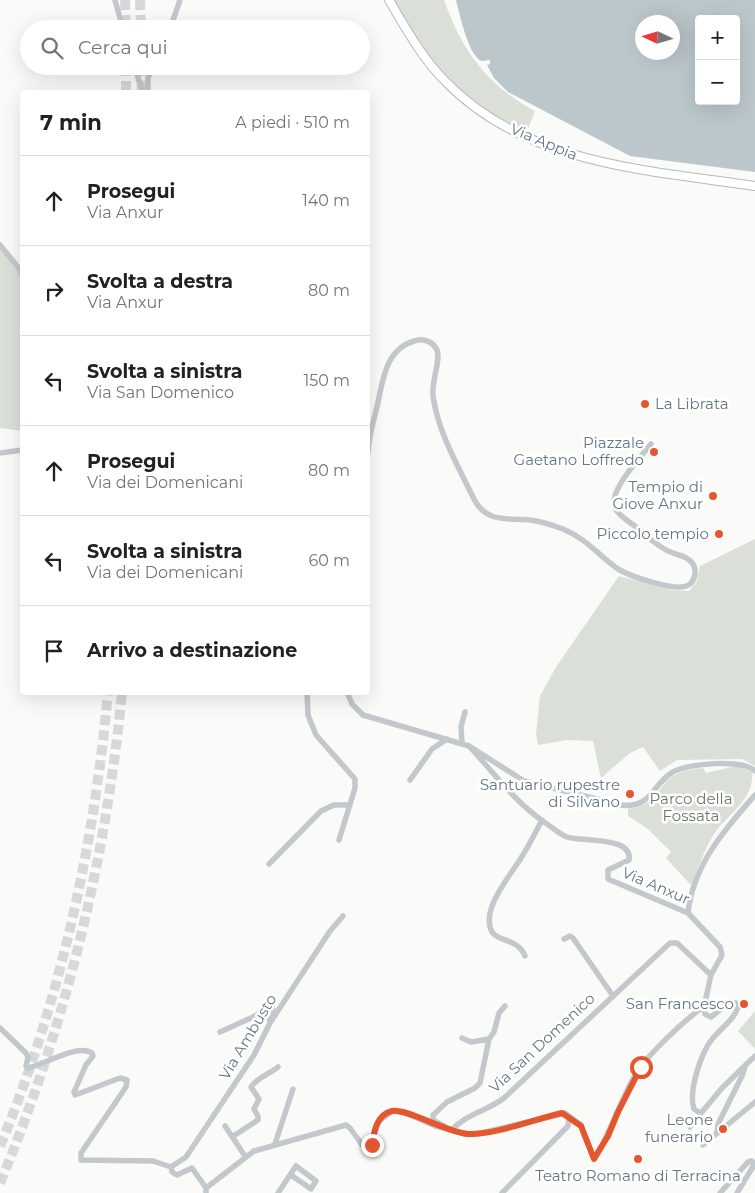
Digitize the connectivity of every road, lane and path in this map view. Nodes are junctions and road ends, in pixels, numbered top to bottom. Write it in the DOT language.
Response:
graph roads {
  1 [pos="115,0"];
  2 [pos="180,0"];
  3 [pos="389,0"];
  4 [pos="121,20"];
  5 [pos="173,20"];
  6 [pos="137,75"];
  7 [pos="149,75"];
  8 [pos="142,90"];
  9 [pos="148,90"];
  10 [pos="755,186"];
  11 [pos="0,245"];
  12 [pos="20,268"];
  13 [pos="370,441"];
  14 [pos="651,444"];
  15 [pos="20,449"];
  16 [pos="0,453"];
  17 [pos="306,695"];
  18 [pos="348,695"];
  19 [pos="464,712"];
  20 [pos="446,739"];
  21 [pos="462,743"];
  22 [pos="469,746"];
  23 [pos="755,771"];
  24 [pos="410,780"];
  25 [pos="755,795"];
  26 [pos="350,805"];
  27 [pos="542,820"];
  28 [pos="339,840"];
  29 [pos="269,864"];
  30 [pos="688,913"];
  31 [pos="343,916"];
  32 [pos="564,939"];
  33 [pos="525,956"];
  34 [pos="711,975"];
  35 [pos="613,996"];
  36 [pos="505,1006"];
  37 [pos="704,1007"];
  38 [pos="0,1028"];
  39 [pos="266,1029"];
  40 [pos="220,1032"];
  41 [pos="462,1038"];
  42 [pos="489,1040"];
  43 [pos="755,1056"];
  44 [pos="746,1064"];
  45 [pos="278,1067"];
  46 [pos="293,1089"];
  47 [pos="755,1102"];
  48 [pos="568,1117"];
  49 [pos="697,1117"];
  50 [pos="225,1126"];
  51 [pos="690,1127"];
  52 [pos="450,1129"];
  53 [pos="717,1132"];
  54 [pos="232,1137"];
  55 [pos="275,1144"];
  56 [pos="703,1146"];
  57 [pos="245,1156"];
  58 [pos="171,1167"];
  59 [pos="291,1174"];
  60 [pos="206,1190"];
  61 [pos="278,1193"];
  62 [pos="502,1193"];
  63 [pos="720,1193"];
  64 [pos="737,1193"];
  1 -- 4 [label="street"];
  2 -- 5 [label="street"];
  3 -- 10 [label="main road, Via Appia"];
  6 -- 8 [label="street"];
  7 -- 9 [label="street"];
  11 -- 12 [label="street"];
  13 -- 14 [label="street"];
  15 -- 16 [label="street"];
  17 -- 26 [label="street"];
  18 -- 20 [label="street"];
  19 -- 21 [label="street"];
  20 -- 21 [label="street"];
  20 -- 24 [label="street"];
  21 -- 22 [label="street"];
  22 -- 23 [label="street"];
  22 -- 27 [label="street, Via Anxur"];
  25 -- 30 [label="street"];
  26 -- 28 [label="street"];
  26 -- 29 [label="street"];
  27 -- 30 [label="street, Via Anxur"];
  27 -- 33 [label="street"];
  30 -- 34 [label="street, Via Anxur"];
  31 -- 39 [label="street, Via Ambusto"];
  32 -- 35 [label="street"];
  34 -- 35 [label="street, Via San Domenico"];
  34 -- 37 [label="street, Via Anxur"];
  35 -- 52 [label="street, Via San Domenico"];
  36 -- 42 [label="street"];
  37 -- 48 [label="street"];
  37 -- 49 [label="street"];
  38 -- 58 [label="street"];
  39 -- 40 [label="street"];
  39 -- 58 [label="street, Via Ambusto"];
  41 -- 42 [label="street"];
  42 -- 52 [label="street"];
  43 -- 44 [label="street"];
  44 -- 49 [label="street"];
  44 -- 53 [label="street"];
  45 -- 54 [label="street"];
  46 -- 55 [label="street"];
  47 -- 53 [label="street"];
  48 -- 52 [label="street"];
  48 -- 62 [label="street"];
  49 -- 51 [label="street"];
  50 -- 54 [label="street"];
  52 -- 55 [label="street"];
  53 -- 56 [label="street"];
  54 -- 57 [label="street"];
  55 -- 57 [label="street"];
  57 -- 60 [label="street"];
  58 -- 60 [label="street"];
  59 -- 61 [label="street"];
  63 -- 64 [label="street"];
}
